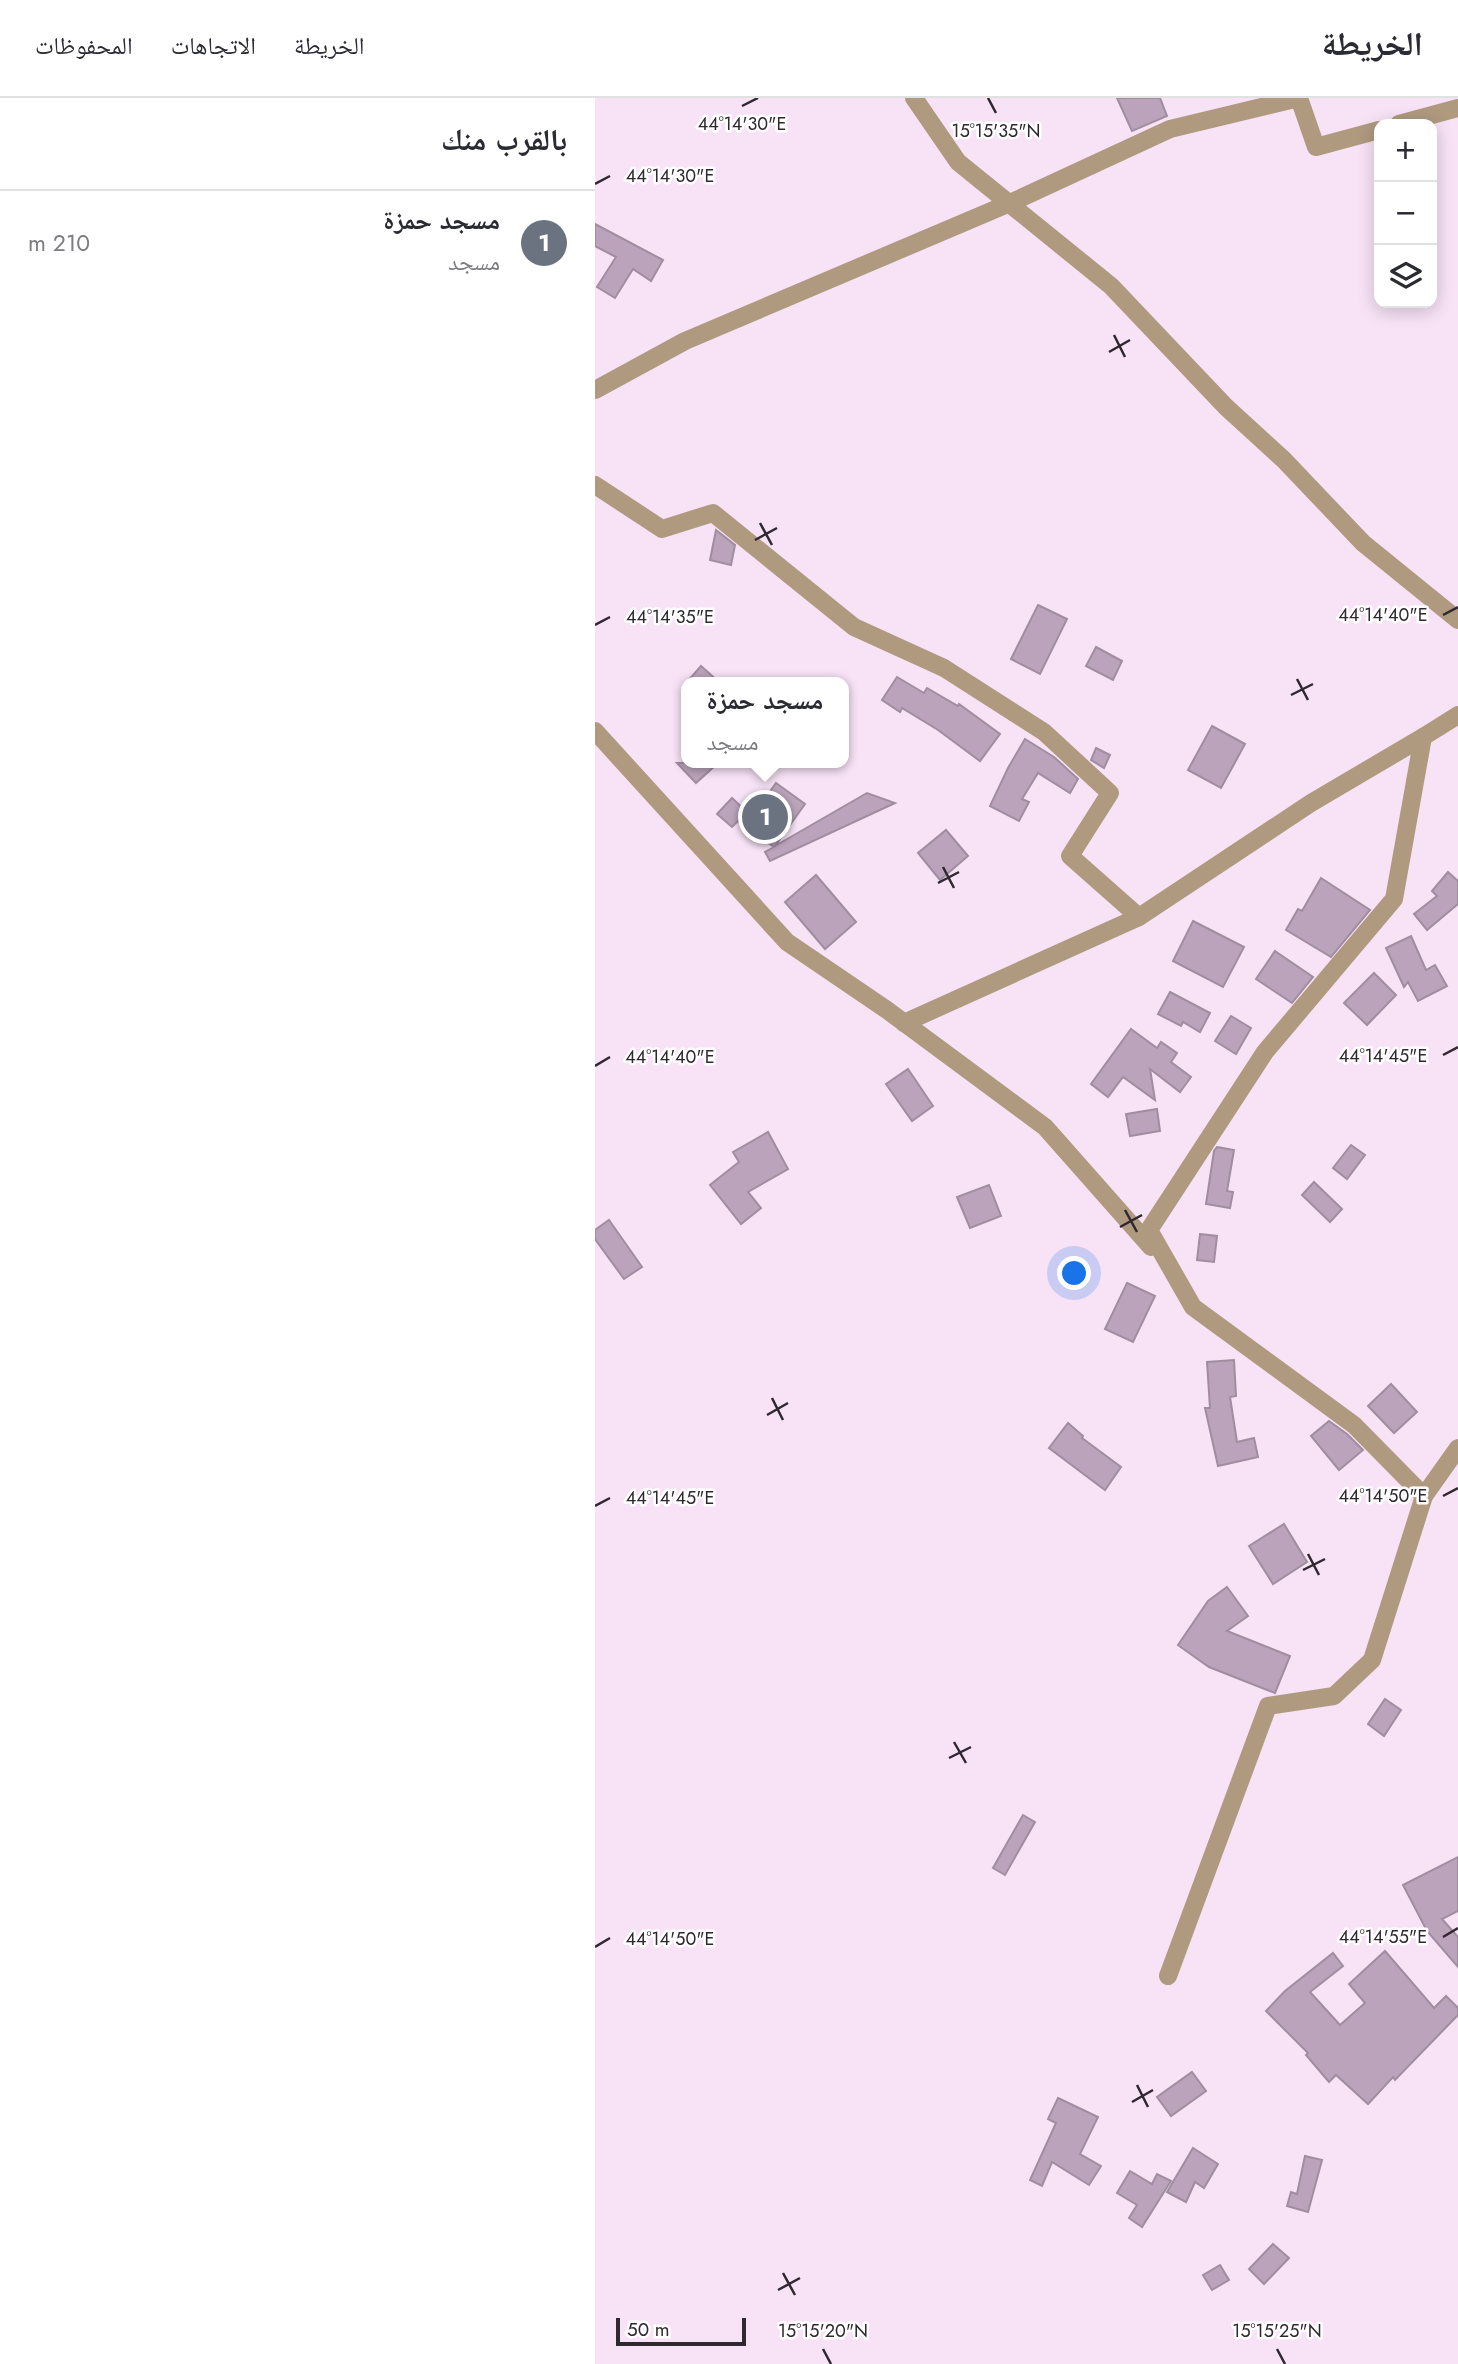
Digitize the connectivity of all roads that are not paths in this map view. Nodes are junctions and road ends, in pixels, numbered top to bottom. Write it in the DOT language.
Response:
graph roads {
  1 [pos="914,98"];
  2 [pos="1299,98"];
  3 [pos="1458,108"];
  4 [pos="1417,119"];
  5 [pos="1374,131"];
  6 [pos="1010,204"];
  7 [pos="595,390"];
  8 [pos="595,485"];
  9 [pos="1458,620"];
  10 [pos="1458,715"];
  11 [pos="595,731"];
  12 [pos="1423,737"];
  13 [pos="1139,917"];
  14 [pos="904,1023"];
  15 [pos="1172,1270"];
  16 [pos="1458,1448"];
  17 [pos="1423,1496"];
  18 [pos="1168,1976"];
  1 -- 6 [label="street"];
  2 -- 5 [label="street"];
  2 -- 6 [label="street"];
  3 -- 4 [label="street"];
  6 -- 7 [label="street"];
  6 -- 9 [label="street"];
  8 -- 13 [label="street"];
  10 -- 12 [label="street"];
  11 -- 14 [label="street"];
  12 -- 13 [label="street"];
  12 -- 15 [label="street"];
  13 -- 14 [label="street"];
  14 -- 15 [label="street"];
  15 -- 17 [label="street"];
  16 -- 17 [label="street"];
  17 -- 18 [label="street"];
}
